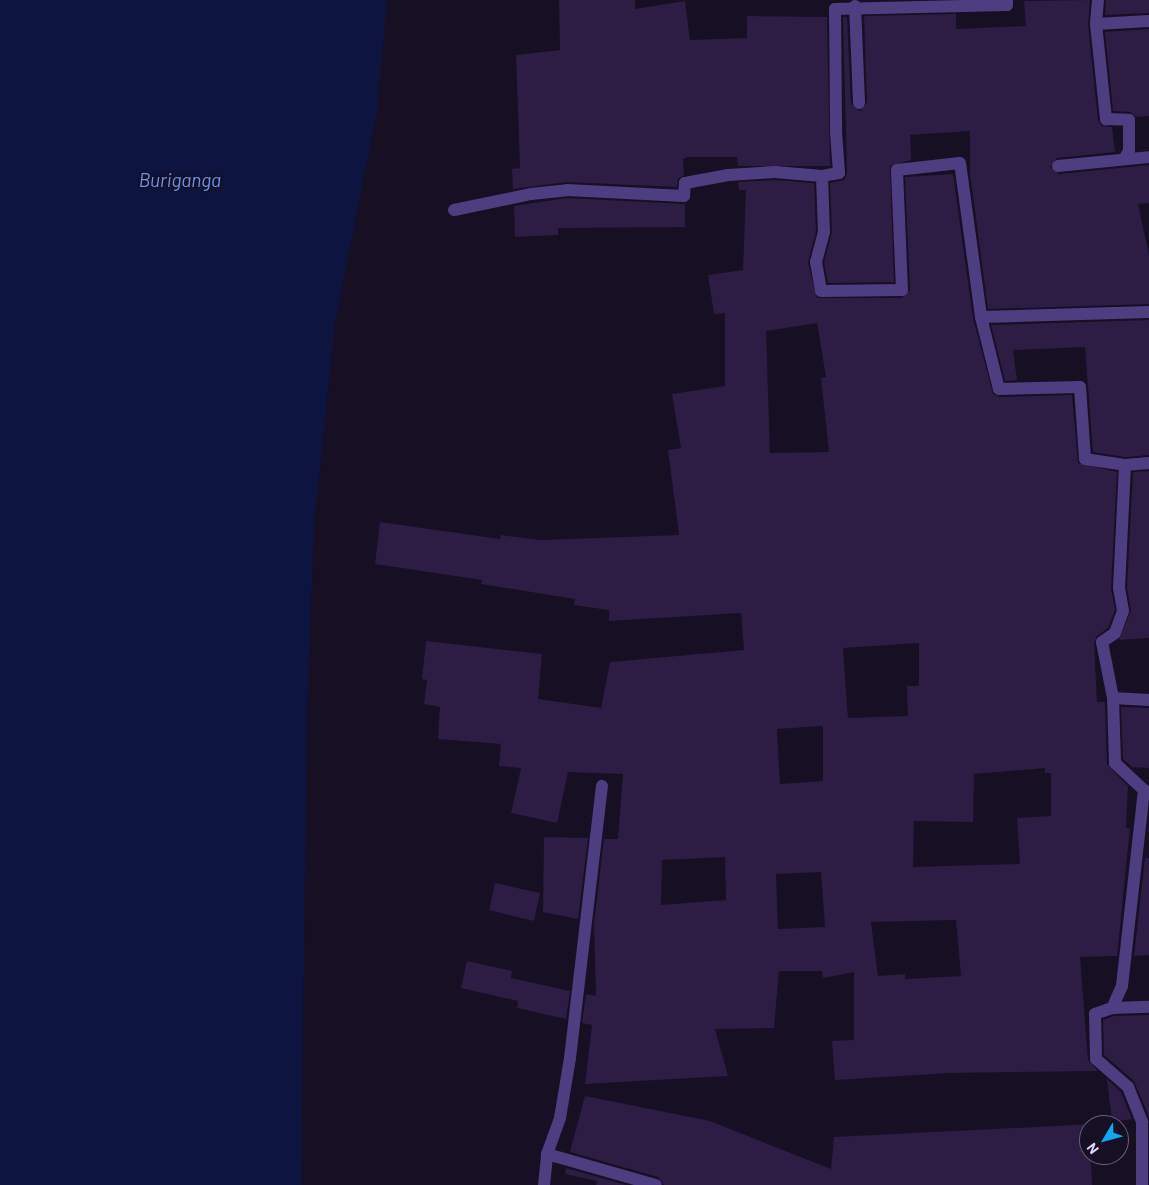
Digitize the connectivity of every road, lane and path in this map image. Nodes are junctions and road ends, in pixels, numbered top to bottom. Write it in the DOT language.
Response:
graph roads {
  1 [pos="1008,0"];
  2 [pos="1098,0"];
  3 [pos="908,3"];
  4 [pos="855,6"];
  5 [pos="1149,21"];
  6 [pos="1096,24"];
  7 [pos="859,103"];
  8 [pos="1149,158"];
  9 [pos="1124,159"];
  10 [pos="1058,166"];
  11 [pos="822,176"];
  12 [pos="454,210"];
  13 [pos="1149,312"];
  14 [pos="981,317"];
  15 [pos="1149,463"];
  16 [pos="1125,465"];
  17 [pos="1112,698"];
  18 [pos="1149,700"];
  19 [pos="602,786"];
  20 [pos="1147,790"];
  21 [pos="1149,1007"];
  22 [pos="1112,1008"];
  23 [pos="547,1154"];
  24 [pos="544,1185"];
  25 [pos="656,1185"];
  26 [pos="1142,1185"];
  1 -- 3 [label="street"];
  2 -- 6 [label="street"];
  3 -- 4 [label="street"];
  4 -- 7 [label="street"];
  4 -- 11 [label="street"];
  5 -- 6 [label="street"];
  6 -- 9 [label="street"];
  8 -- 9 [label="street"];
  9 -- 10 [label="street"];
  11 -- 12 [label="street"];
  11 -- 14 [label="street"];
  13 -- 14 [label="street"];
  14 -- 16 [label="street"];
  15 -- 16 [label="street"];
  16 -- 17 [label="street"];
  17 -- 18 [label="street"];
  17 -- 20 [label="street"];
  19 -- 23 [label="street"];
  20 -- 22 [label="street"];
  21 -- 22 [label="street"];
  22 -- 26 [label="street"];
  23 -- 24 [label="street"];
  23 -- 25 [label="street"];
}
